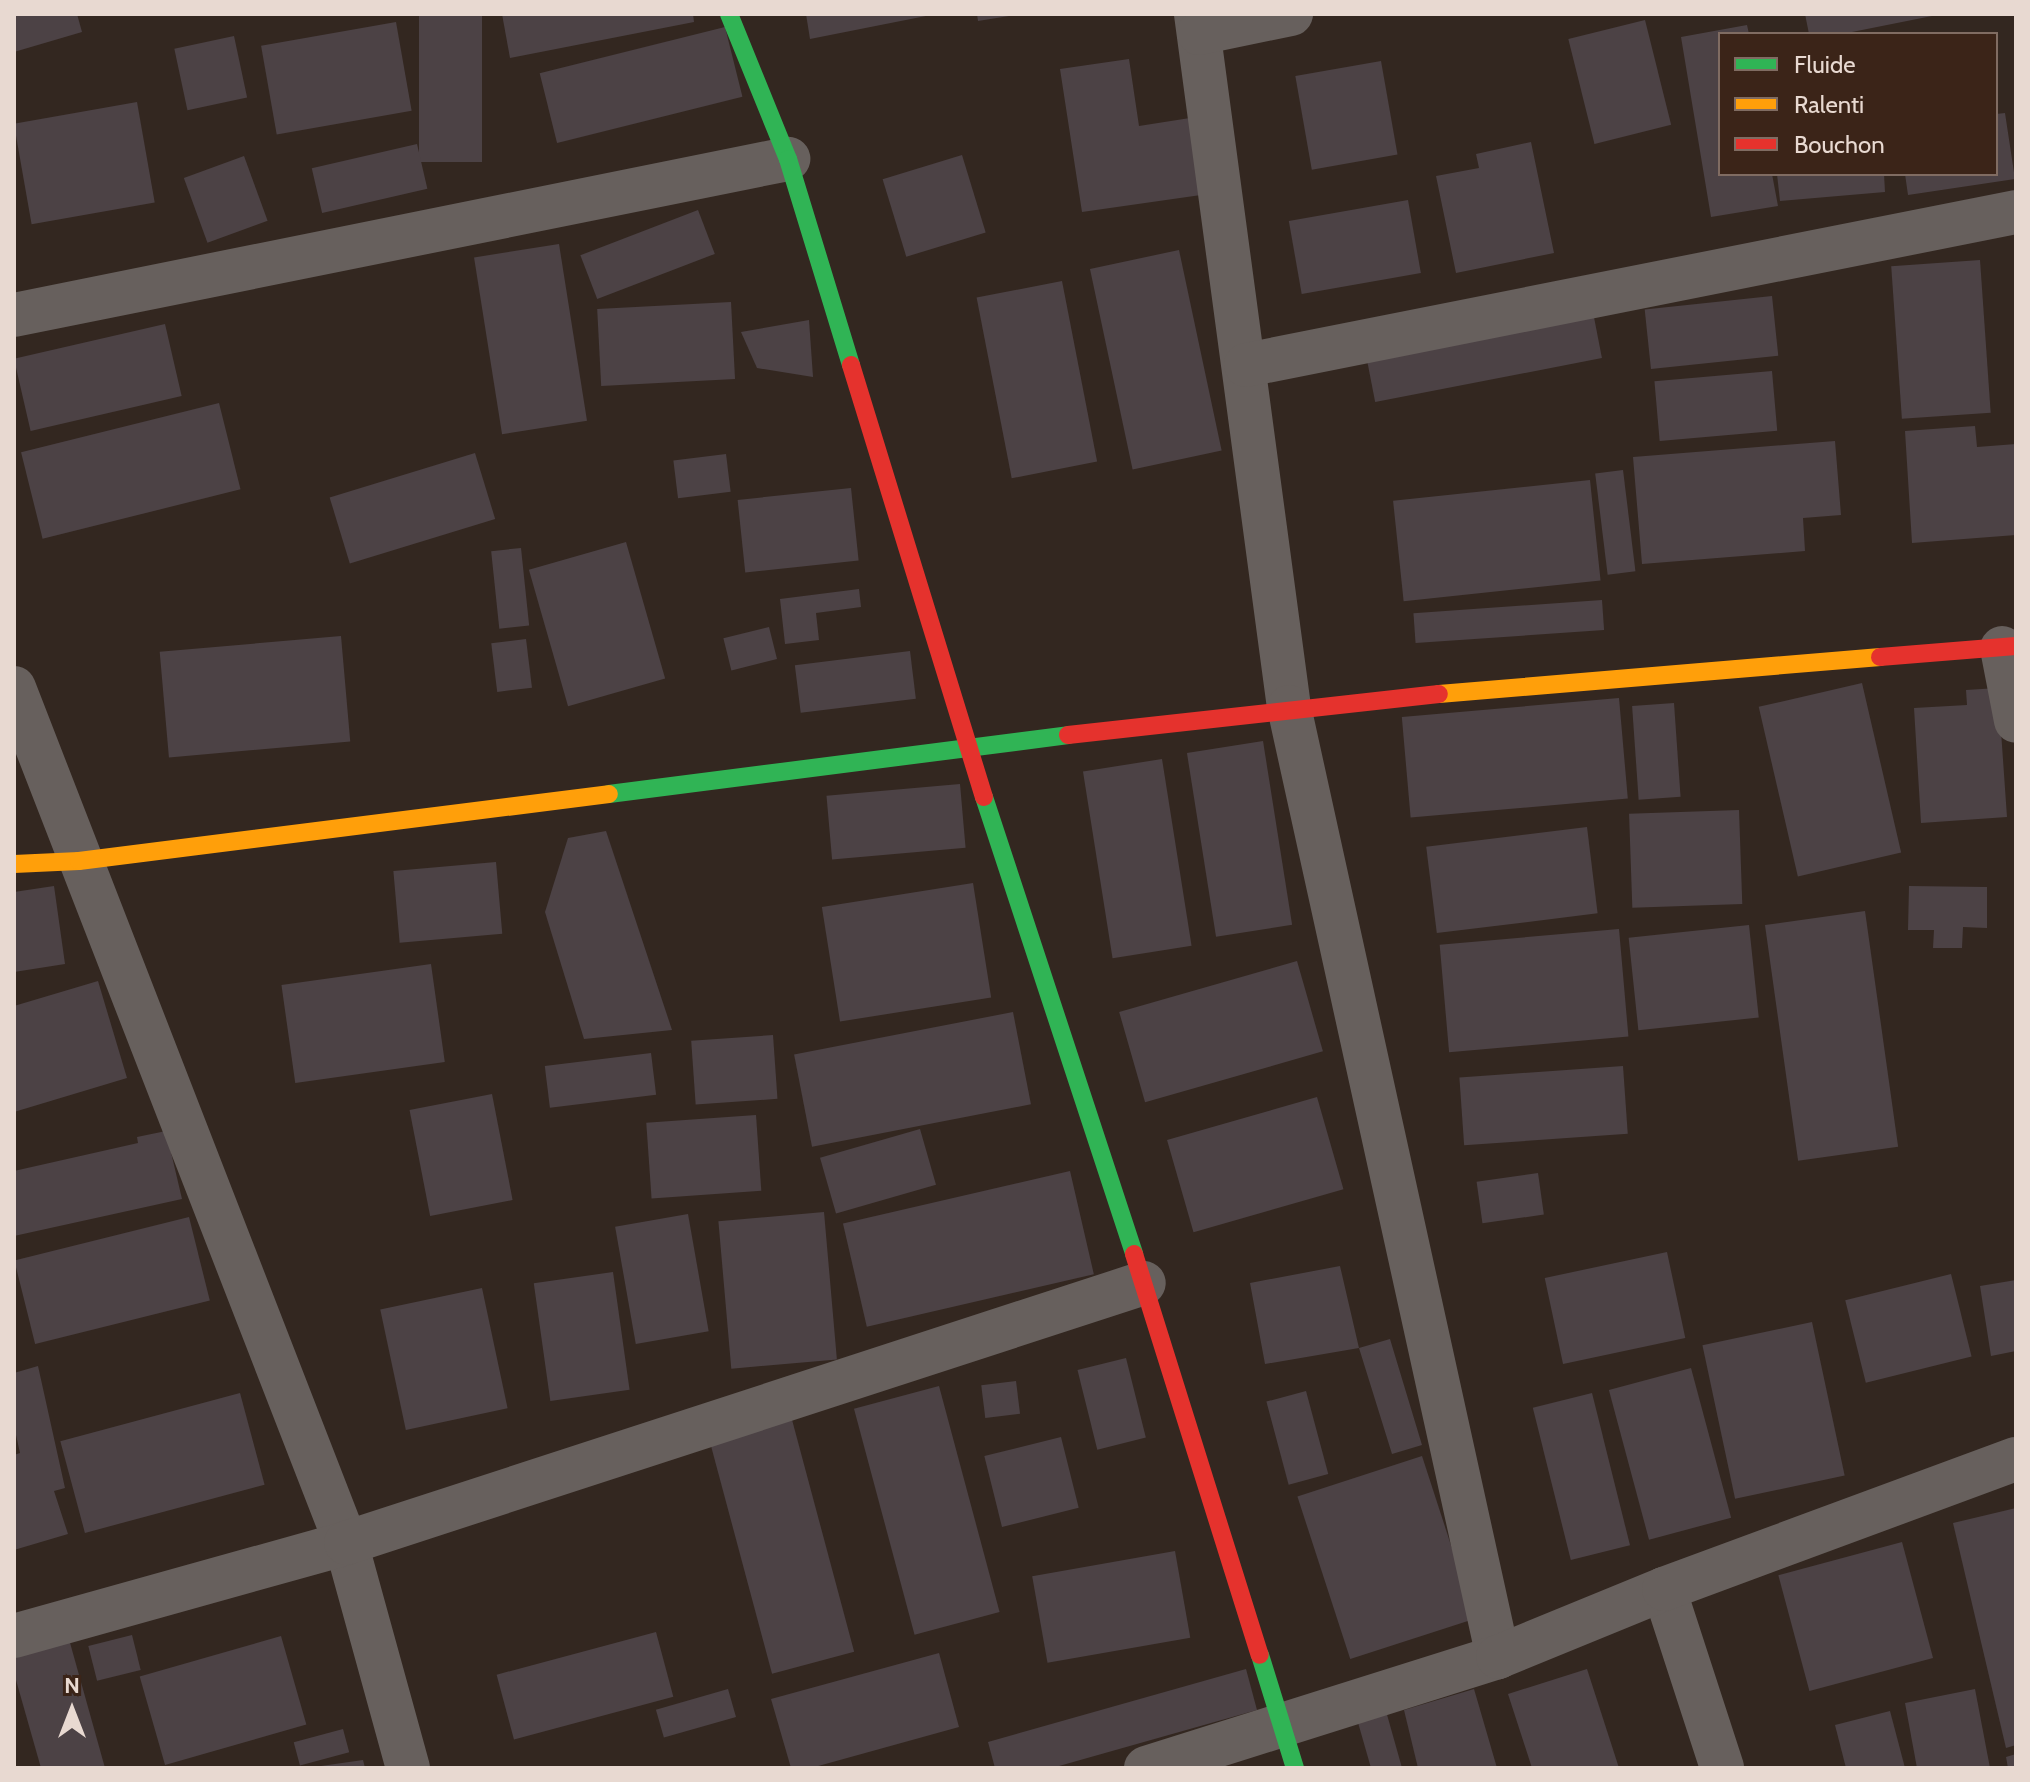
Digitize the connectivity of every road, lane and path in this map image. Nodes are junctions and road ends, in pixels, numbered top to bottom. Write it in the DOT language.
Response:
graph roads {
  1 [pos="729,14"];
  2 [pos="1291,14"];
  3 [pos="1197,24"];
  4 [pos="788,159"];
  5 [pos="2016,212"];
  6 [pos="14,315"];
  7 [pos="1246,365"];
  8 [pos="2009,647"];
  9 [pos="14,688"];
  10 [pos="1289,707"];
  11 [pos="2016,721"];
  12 [pos="967,746"];
  13 [pos="79,861"];
  14 [pos="14,864"];
  15 [pos="1144,1283"];
  16 [pos="2016,1459"];
  17 [pos="346,1543"];
  18 [pos="1664,1589"];
  19 [pos="14,1636"];
  20 [pos="1498,1657"];
  21 [pos="1281,1724"];
  22 [pos="408,1768"];
  23 [pos="1146,1768"];
  24 [pos="1295,1768"];
  25 [pos="1722,1768"];
  1 -- 4 [label="street"];
  2 -- 3 [label="street"];
  3 -- 7 [label="street"];
  4 -- 6 [label="street"];
  4 -- 12 [label="street"];
  5 -- 7 [label="street"];
  7 -- 10 [label="street"];
  8 -- 10 [label="street"];
  8 -- 11 [label="street"];
  9 -- 13 [label="street"];
  10 -- 12 [label="street"];
  10 -- 20 [label="street"];
  12 -- 13 [label="street"];
  12 -- 15 [label="street"];
  13 -- 14 [label="street"];
  13 -- 17 [label="street"];
  15 -- 17 [label="street"];
  15 -- 21 [label="street"];
  16 -- 18 [label="street"];
  17 -- 19 [label="street"];
  17 -- 22 [label="street"];
  18 -- 20 [label="street"];
  18 -- 25 [label="street"];
  20 -- 21 [label="street"];
  21 -- 23 [label="street"];
  21 -- 24 [label="street"];
}
